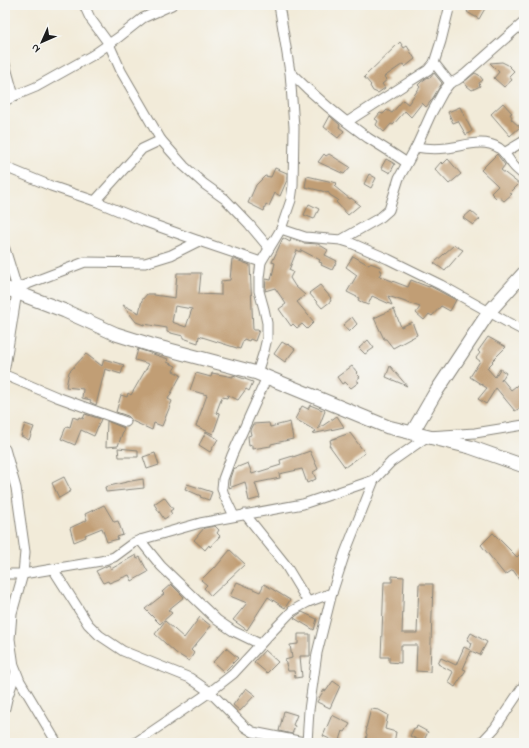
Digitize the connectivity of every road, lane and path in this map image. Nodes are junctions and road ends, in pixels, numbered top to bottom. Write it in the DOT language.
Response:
graph roads {
  1 [pos="84,5"];
  2 [pos="172,5"];
  3 [pos="279,5"];
  4 [pos="450,5"];
  5 [pos="524,22"];
  6 [pos="109,44"];
  7 [pos="434,63"];
  8 [pos="5,64"];
  9 [pos="290,72"];
  10 [pos="450,83"];
  11 [pos="14,96"];
  12 [pos="5,101"];
  13 [pos="347,122"];
  14 [pos="161,140"];
  15 [pos="524,141"];
  16 [pos="416,147"];
  17 [pos="504,152"];
  18 [pos="407,163"];
  19 [pos="5,167"];
  20 [pos="524,175"];
  21 [pos="95,201"];
  22 [pos="281,229"];
  23 [pos="341,240"];
  24 [pos="199,241"];
  25 [pos="269,248"];
  26 [pos="5,249"];
  27 [pos="261,262"];
  28 [pos="524,274"];
  29 [pos="13,289"];
  30 [pos="489,312"];
  31 [pos="524,331"];
  32 [pos="5,366"];
  33 [pos="5,375"];
  34 [pos="262,375"];
  35 [pos="126,422"];
  36 [pos="524,425"];
  37 [pos="412,433"];
  38 [pos="428,436"];
  39 [pos="5,449"];
  40 [pos="524,466"];
  41 [pos="374,480"];
  42 [pos="245,514"];
  43 [pos="234,516"];
  44 [pos="140,540"];
  45 [pos="52,569"];
  46 [pos="5,574"];
  47 [pos="24,574"];
  48 [pos="332,593"];
  49 [pos="308,602"];
  50 [pos="260,644"];
  51 [pos="16,672"];
  52 [pos="524,685"];
  53 [pos="210,692"];
  54 [pos="5,708"];
  55 [pos="57,743"];
  56 [pos="135,743"];
  57 [pos="308,743"];
  58 [pos="481,743"];
  1 -- 6 [label="street"];
  2 -- 6 [label="street"];
  3 -- 9 [label="street"];
  4 -- 7 [label="street"];
  5 -- 10 [label="street"];
  6 -- 11 [label="street"];
  6 -- 14 [label="street"];
  7 -- 10 [label="street"];
  7 -- 13 [label="street"];
  8 -- 11 [label="street"];
  9 -- 13 [label="street"];
  9 -- 22 [label="street"];
  10 -- 16 [label="street"];
  11 -- 12 [label="street"];
  13 -- 18 [label="street"];
  14 -- 21 [label="street"];
  14 -- 25 [label="street"];
  15 -- 17 [label="street"];
  16 -- 17 [label="street"];
  16 -- 18 [label="street"];
  17 -- 20 [label="street"];
  18 -- 23 [label="street"];
  19 -- 21 [label="street"];
  21 -- 24 [label="street"];
  22 -- 23 [label="street"];
  22 -- 25 [label="street"];
  23 -- 30 [label="street"];
  24 -- 27 [label="street"];
  24 -- 29 [label="street"];
  25 -- 27 [label="street"];
  26 -- 29 [label="street"];
  27 -- 34 [label="street"];
  28 -- 30 [label="street"];
  29 -- 32 [label="street"];
  29 -- 34 [label="street"];
  30 -- 31 [label="street"];
  30 -- 37 [label="street"];
  33 -- 35 [label="street"];
  34 -- 37 [label="street"];
  34 -- 43 [label="street"];
  36 -- 38 [label="street"];
  37 -- 38 [label="street"];
  38 -- 40 [label="street"];
  38 -- 41 [label="street"];
  39 -- 47 [label="street"];
  41 -- 42 [label="street"];
  41 -- 48 [label="street"];
  42 -- 43 [label="street"];
  42 -- 49 [label="street"];
  43 -- 44 [label="street"];
  44 -- 45 [label="street"];
  44 -- 50 [label="street"];
  45 -- 47 [label="street"];
  45 -- 53 [label="street"];
  46 -- 47 [label="street"];
  47 -- 51 [label="street"];
  48 -- 49 [label="street"];
  48 -- 57 [label="street"];
  49 -- 50 [label="street"];
  50 -- 53 [label="street"];
  51 -- 54 [label="street"];
  51 -- 55 [label="street"];
  52 -- 58 [label="street"];
  53 -- 56 [label="street"];
  53 -- 57 [label="street"];
}
